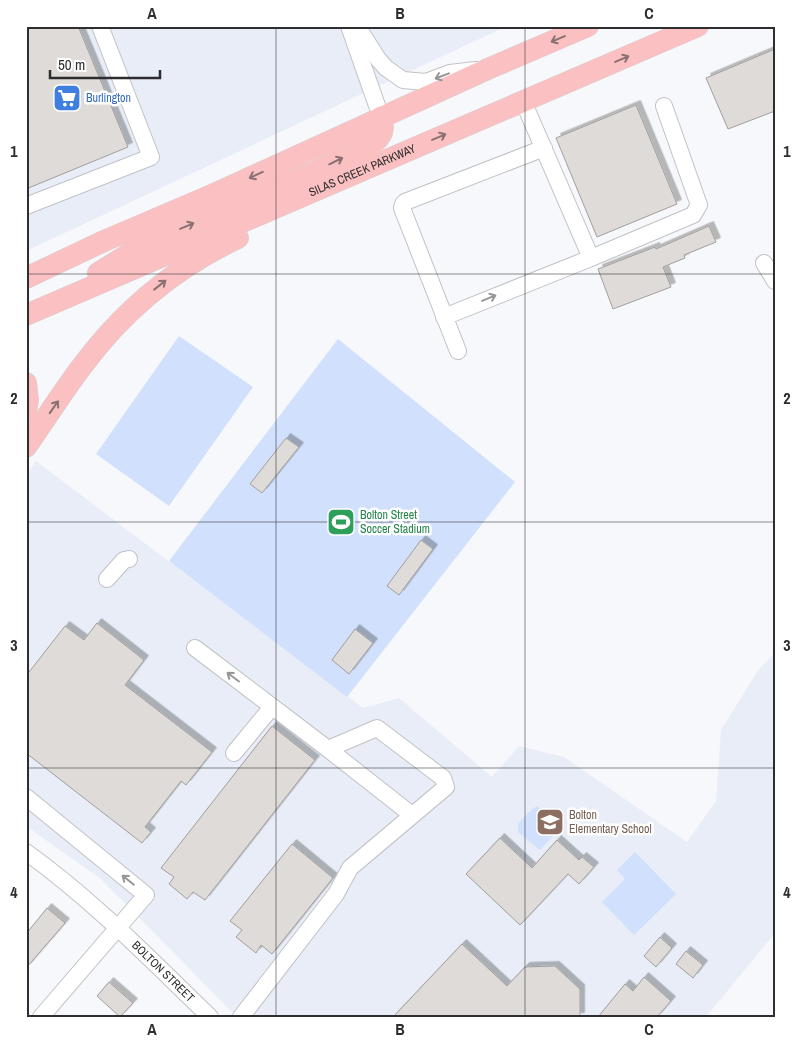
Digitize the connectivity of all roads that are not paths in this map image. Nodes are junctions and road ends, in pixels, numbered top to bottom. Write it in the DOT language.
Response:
graph roads {
  1 [pos="100,26"];
  2 [pos="349,26"];
  3 [pos="357,26"];
  4 [pos="588,26"];
  5 [pos="698,26"];
  6 [pos="490,68"];
  7 [pos="523,101"];
  8 [pos="664,106"];
  9 [pos="381,117"];
  10 [pos="544,148"];
  11 [pos="349,176"];
  12 [pos="26,206"];
  13 [pos="104,242"];
  14 [pos="591,258"];
  15 [pos="26,262"];
  16 [pos="764,263"];
  17 [pos="26,278"];
  18 [pos="775,281"];
  19 [pos="71,296"];
  20 [pos="26,315"];
  21 [pos="444,316"];
  22 [pos="458,351"];
  23 [pos="26,383"];
  24 [pos="26,412"];
  25 [pos="26,447"];
  26 [pos="129,559"];
  27 [pos="107,579"];
  28 [pos="195,648"];
  29 [pos="272,707"];
  30 [pos="328,749"];
  31 [pos="234,754"];
  32 [pos="26,796"];
  33 [pos="412,815"];
  34 [pos="26,852"];
  35 [pos="117,928"];
  36 [pos="41,1017"];
  37 [pos="210,1017"];
  38 [pos="241,1017"];
  1 -- 12 [label="street"];
  2 -- 9 [label="street"];
  6 -- 3 [label="street, one-way"];
  4 -- 6 [label="main road, one-way"];
  7 -- 5 [label="main road, SILAS CREEK PARKWAY, one-way"];
  6 -- 9 [label="main road"];
  7 -- 10 [label="street"];
  11 -- 7 [label="main road, SILAS CREEK PARKWAY, one-way"];
  8 -- 14 [label="street"];
  9 -- 13 [label="main road, one-way"];
  19 -- 9 [label="main road, one-way"];
  10 -- 14 [label="street"];
  10 -- 21 [label="street"];
  11 -- 19 [label="main road, SILAS CREEK PARKWAY"];
  25 -- 11 [label="main road, one-way"];
  13 -- 15 [label="main road"];
  13 -- 17 [label="main road"];
  21 -- 14 [label="street, one-way"];
  16 -- 18 [label="street"];
  19 -- 20 [label="main road, SILAS CREEK PARKWAY"];
  21 -- 22 [label="street"];
  23 -- 24 [label="main road"];
  26 -- 27 [label="street"];
  29 -- 28 [label="street, one-way"];
  29 -- 30 [label="street"];
  29 -- 31 [label="street"];
  30 -- 33 [label="street"];
  30 -- 33 [label="street"];
  35 -- 32 [label="street, one-way"];
  33 -- 38 [label="street"];
  34 -- 35 [label="street, BOLTON STREET"];
  35 -- 36 [label="street"];
  35 -- 37 [label="street, BOLTON STREET"];
}
